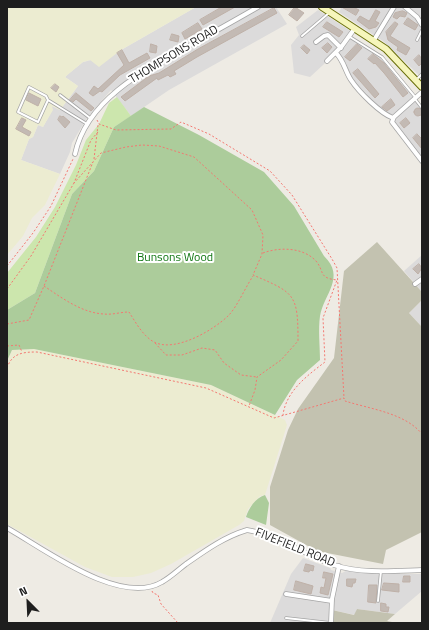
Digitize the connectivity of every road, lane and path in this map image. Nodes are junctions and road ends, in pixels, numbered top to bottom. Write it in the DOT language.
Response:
graph roads {
  1 [pos="258,7"];
  2 [pos="322,7"];
  3 [pos="394,7"];
  4 [pos="405,7"];
  5 [pos="330,12"];
  6 [pos="422,25"];
  7 [pos="355,28"];
  8 [pos="422,30"];
  9 [pos="302,36"];
  10 [pos="350,37"];
  11 [pos="374,40"];
  12 [pos="417,40"];
  13 [pos="316,42"];
  14 [pos="341,48"];
  15 [pos="336,53"];
  16 [pos="327,61"];
  17 [pos="422,74"];
  18 [pos="416,80"];
  19 [pos="422,87"];
  20 [pos="422,92"];
  21 [pos="60,95"];
  22 [pos="415,98"];
  23 [pos="48,100"];
  24 [pos="422,108"];
  25 [pos="393,118"];
  26 [pos="92,120"];
  27 [pos="88,125"];
  28 [pos="98,132"];
  29 [pos="75,154"];
  30 [pos="94,160"];
  31 [pos="422,161"];
  32 [pos="74,183"];
  33 [pos="262,254"];
  34 [pos="7,266"];
  35 [pos="253,275"];
  36 [pos="338,280"];
  37 [pos="421,280"];
  38 [pos="415,284"];
  39 [pos="44,286"];
  40 [pos="7,289"];
  41 [pos="7,324"];
  42 [pos="154,342"];
  43 [pos="7,346"];
  44 [pos="22,352"];
  45 [pos="7,368"];
  46 [pos="257,377"];
  47 [pos="344,398"];
  48 [pos="249,406"];
  49 [pos="283,415"];
  50 [pos="422,434"];
  51 [pos="7,528"];
  52 [pos="339,566"];
  53 [pos="381,570"];
  54 [pos="422,570"];
  55 [pos="150,587"];
  56 [pos="286,594"];
  57 [pos="332,601"];
  58 [pos="378,601"];
  59 [pos="286,618"];
  60 [pos="178,623"];
  61 [pos="331,623"];
  1 -- 26 [label="street, THOMPSONS ROAD"];
  2 -- 5 [label="street"];
  3 -- 11 [label="street"];
  4 -- 6 [label="street"];
  5 -- 7 [label="street"];
  5 -- 9 [label="lane"];
  7 -- 10 [label="street"];
  7 -- 11 [label="street"];
  8 -- 12 [label="lane"];
  10 -- 14 [label="street"];
  10 -- 22 [label="lane"];
  11 -- 18 [label="street"];
  13 -- 14 [label="street"];
  14 -- 15 [label="street"];
  15 -- 16 [label="street"];
  15 -- 25 [label="street"];
  17 -- 18 [label="lane"];
  18 -- 19 [label="street"];
  20 -- 22 [label="street"];
  21 -- 26 [label="lane"];
  22 -- 24 [label="lane"];
  22 -- 25 [label="street"];
  23 -- 23 [label="lane"];
  23 -- 27 [label="lane"];
  25 -- 31 [label="street"];
  26 -- 27 [label="street, THOMPSONS ROAD"];
  27 -- 29 [label="street, THOMPSONS ROAD"];
  28 -- 30 [label="path"];
  28 -- 32 [label="path"];
  28 -- 36 [label="path"];
  29 -- 34 [label="path"];
  30 -- 32 [label="path"];
  30 -- 33 [label="path"];
  30 -- 39 [label="path"];
  32 -- 40 [label="path"];
  33 -- 35 [label="path"];
  33 -- 36 [label="path"];
  35 -- 42 [label="path"];
  35 -- 46 [label="path"];
  36 -- 47 [label="path"];
  36 -- 49 [label="path"];
  37 -- 38 [label="street"];
  39 -- 41 [label="path"];
  39 -- 42 [label="path"];
  42 -- 46 [label="path"];
  43 -- 44 [label="path"];
  44 -- 45 [label="path"];
  44 -- 48 [label="path"];
  46 -- 48 [label="path"];
  47 -- 49 [label="path"];
  47 -- 50 [label="path"];
  48 -- 49 [label="path"];
  51 -- 55 [label="street, FIVEFIELD ROAD"];
  52 -- 53 [label="street, FIVEFIELD ROAD"];
  52 -- 55 [label="street, FIVEFIELD ROAD"];
  52 -- 57 [label="street"];
  53 -- 54 [label="street, FIVEFIELD ROAD"];
  53 -- 58 [label="lane"];
  55 -- 60 [label="path"];
  56 -- 57 [label="street"];
  57 -- 61 [label="street"];
  59 -- 61 [label="lane"];
}
